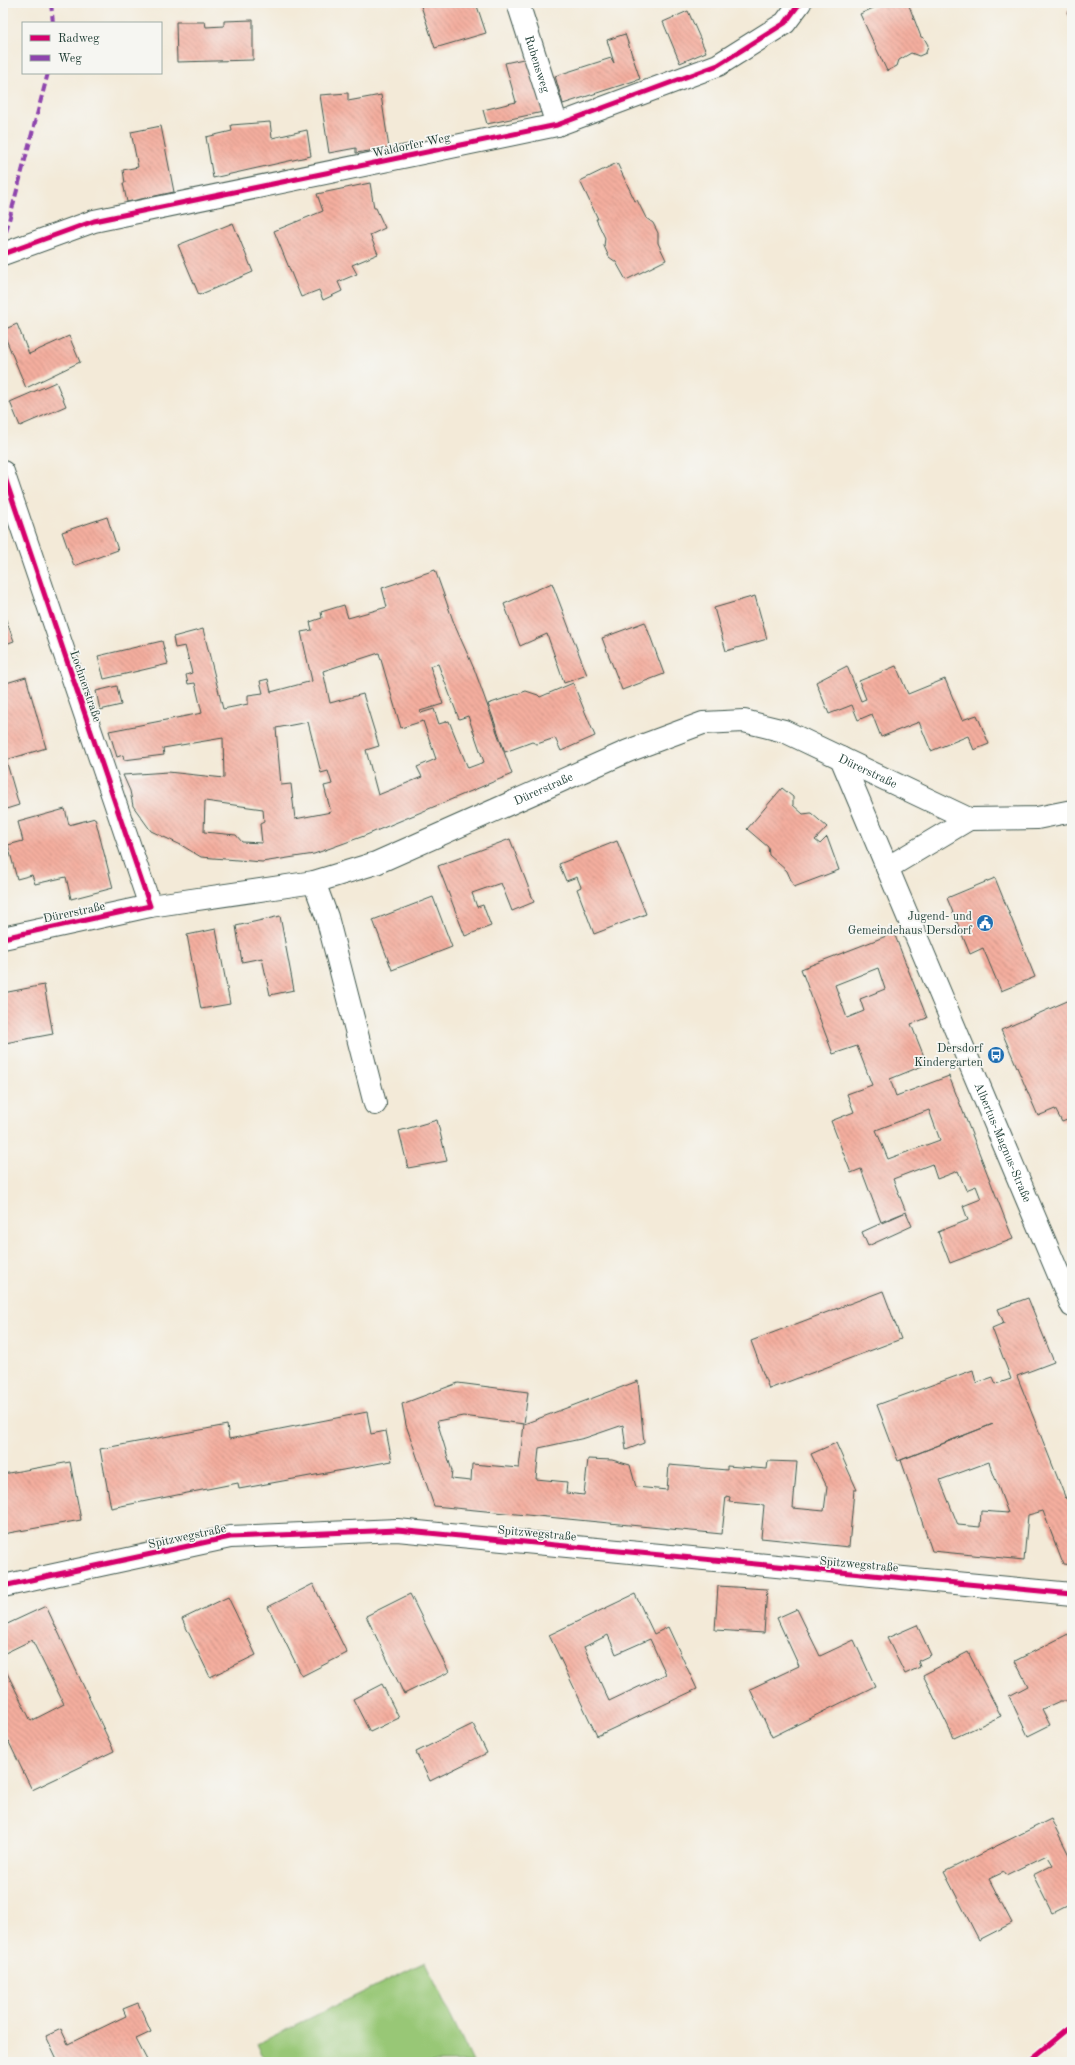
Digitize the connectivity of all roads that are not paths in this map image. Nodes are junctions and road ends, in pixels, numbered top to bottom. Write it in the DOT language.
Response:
graph roads {
  1 [pos="518,3"];
  2 [pos="800,3"];
  3 [pos="557,125"];
  4 [pos="3,254"];
  5 [pos="3,472"];
  6 [pos="841,758"];
  7 [pos="1072,811"];
  8 [pos="969,819"];
  9 [pos="887,868"];
  10 [pos="314,882"];
  11 [pos="150,906"];
  12 [pos="3,938"];
  13 [pos="375,1104"];
  14 [pos="1070,1296"];
  15 [pos="3,1586"];
  16 [pos="1072,1594"];
  1 -- 3 [label="street, Rubensweg"];
  2 -- 3 [label="street, Waldorfer Weg"];
  3 -- 4 [label="street, Waldorfer Weg"];
  5 -- 11 [label="street, Lochnerstraße"];
  6 -- 8 [label="street, Dürerstraße"];
  6 -- 9 [label="street, Albertus-Magnus-Straße"];
  6 -- 10 [label="street, Dürerstraße"];
  7 -- 8 [label="street, Dürerstraße"];
  8 -- 9 [label="street"];
  9 -- 14 [label="street, Albertus-Magnus-Straße"];
  10 -- 11 [label="street, Dürerstraße"];
  10 -- 13 [label="street"];
  11 -- 12 [label="street, Dürerstraße"];
  15 -- 16 [label="street, Spitzwegstraße"];
}
